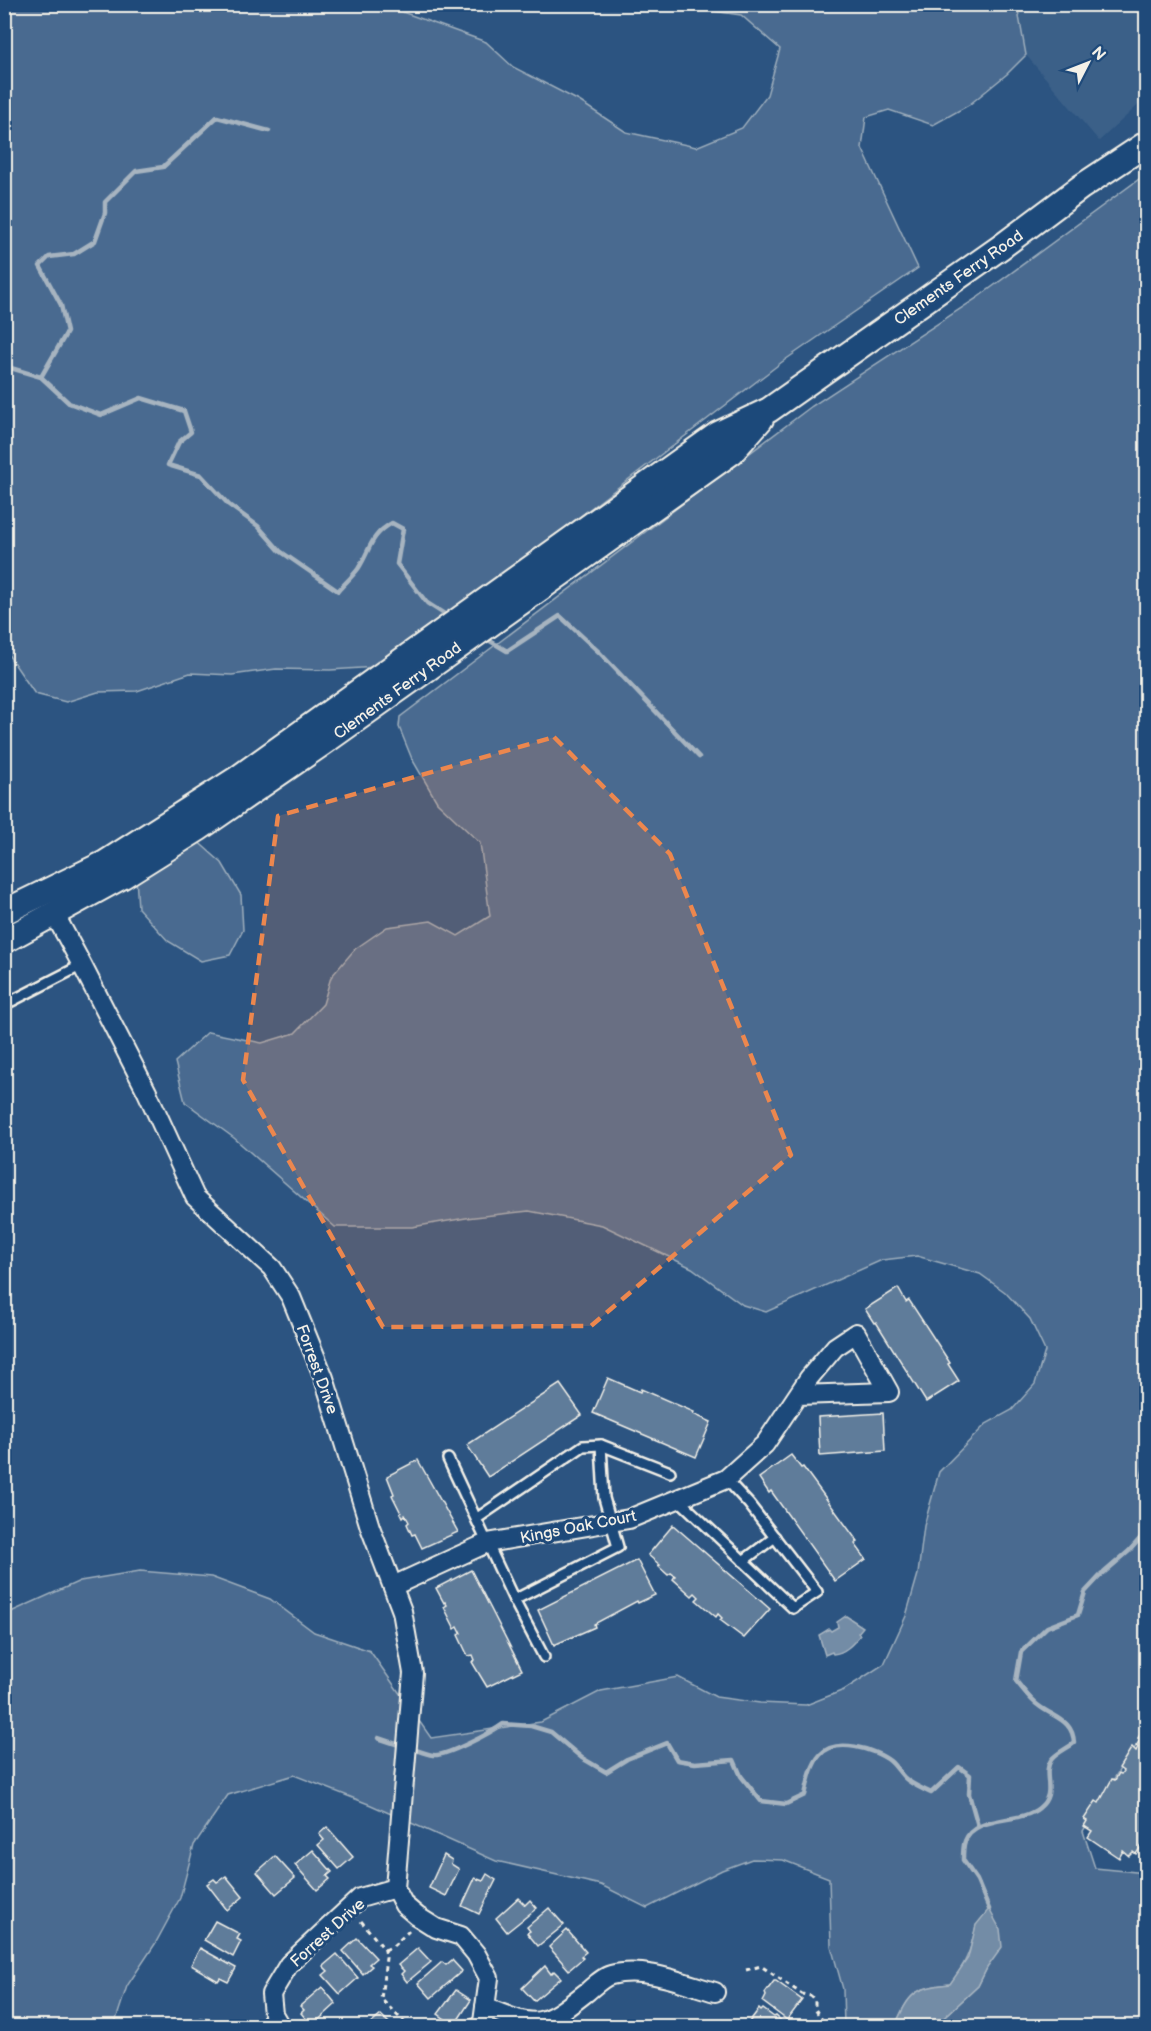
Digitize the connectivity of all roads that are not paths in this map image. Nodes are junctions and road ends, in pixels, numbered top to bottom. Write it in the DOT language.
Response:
graph roads {
  1 [pos="1146,144"];
  2 [pos="437,649"];
  3 [pos="4,912"];
  4 [pos="54,913"];
  5 [pos="4,941"];
  6 [pos="82,965"];
  7 [pos="4,1005"];
  8 [pos="798,1395"];
  9 [pos="601,1445"];
  10 [pos="448,1459"];
  11 [pos="670,1472"];
  12 [pos="726,1479"];
  13 [pos="678,1499"];
  14 [pos="476,1519"];
  15 [pos="611,1522"];
  16 [pos="775,1537"];
  17 [pos="487,1543"];
  18 [pos="743,1561"];
  19 [pos="393,1586"];
  20 [pos="514,1600"];
  21 [pos="544,1657"];
  22 [pos="395,1887"];
  23 [pos="715,1992"];
  24 [pos="485,2007"];
  25 [pos="279,2026"];
  26 [pos="479,2026"];
  1 -- 2 [label="main road, Clements Ferry Road"];
  2 -- 3 [label="main road, Clements Ferry Road"];
  2 -- 4 [label="main road, Clements Ferry Road"];
  4 -- 5 [label="main road, Clements Ferry Road"];
  4 -- 6 [label="street, Forrest Drive"];
  6 -- 7 [label="lane"];
  6 -- 19 [label="street, Forrest Drive"];
  8 -- 8 [label="street, Kings Oak Court"];
  8 -- 12 [label="street, Kings Oak Court"];
  9 -- 11 [label="lane"];
  9 -- 14 [label="lane"];
  9 -- 15 [label="lane"];
  10 -- 14 [label="lane"];
  12 -- 13 [label="street, Kings Oak Court"];
  12 -- 16 [label="lane"];
  13 -- 15 [label="street, Kings Oak Court"];
  13 -- 18 [label="lane"];
  14 -- 17 [label="lane"];
  15 -- 17 [label="street, Kings Oak Court"];
  15 -- 20 [label="lane"];
  16 -- 18 [label="lane"];
  16 -- 18 [label="lane"];
  17 -- 19 [label="street, Kings Oak Court"];
  17 -- 20 [label="lane"];
  19 -- 22 [label="street, Forrest Drive"];
  20 -- 21 [label="lane"];
  22 -- 24 [label="street"];
  22 -- 25 [label="street, Forrest Drive"];
  23 -- 24 [label="street"];
  24 -- 26 [label="street"];
}
